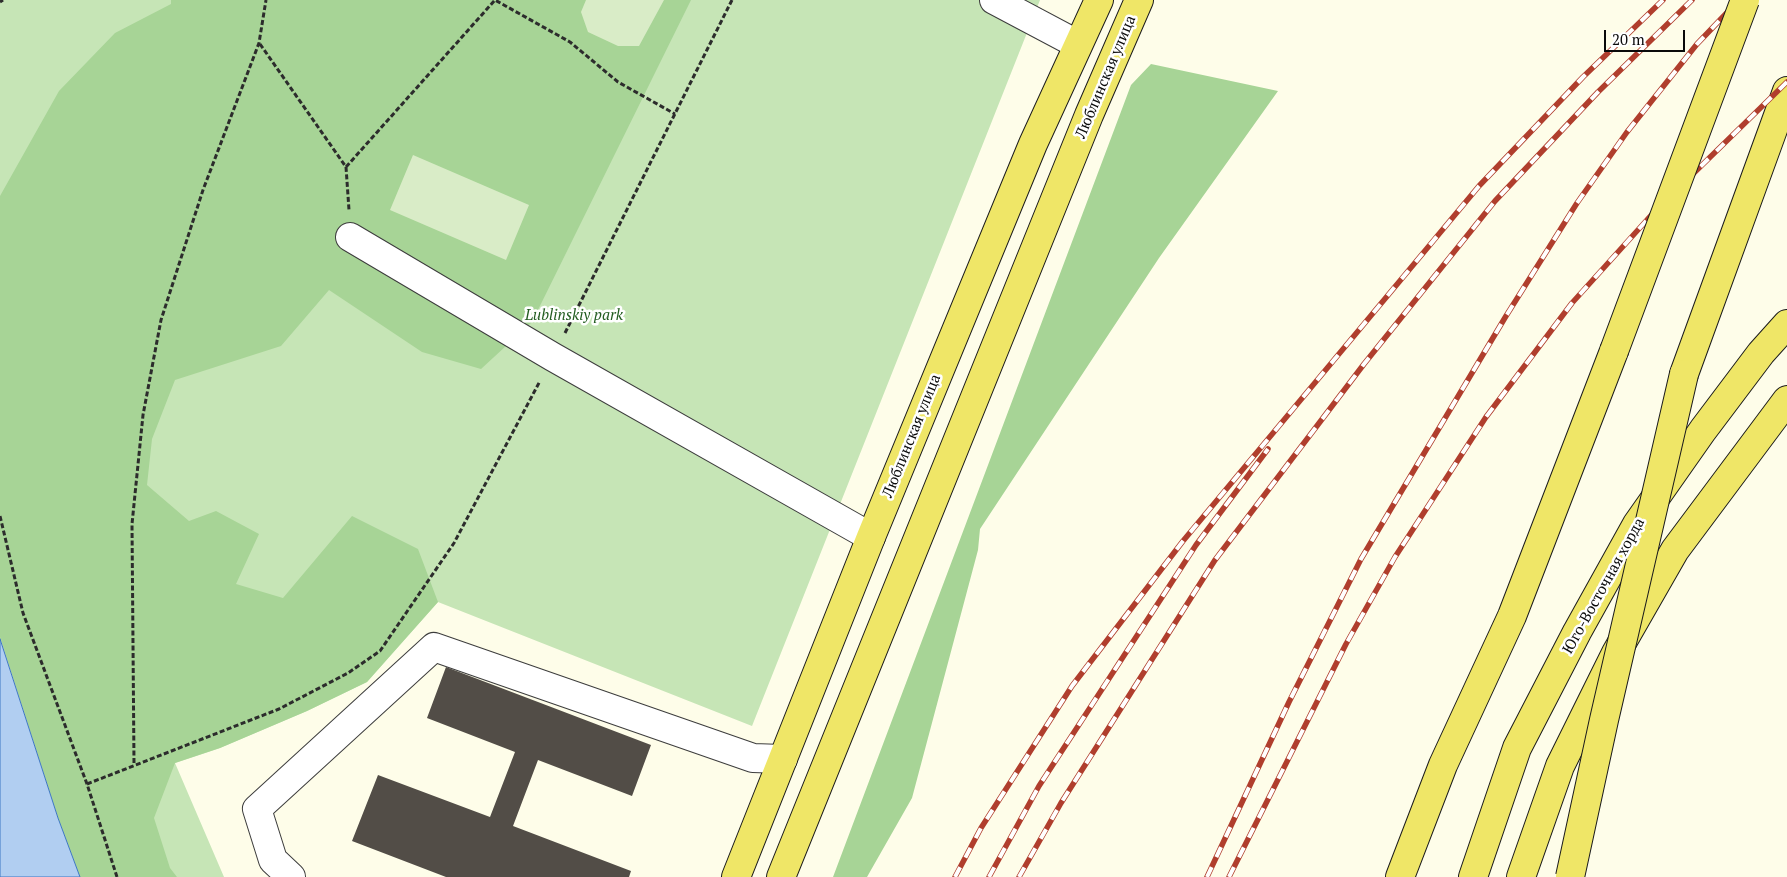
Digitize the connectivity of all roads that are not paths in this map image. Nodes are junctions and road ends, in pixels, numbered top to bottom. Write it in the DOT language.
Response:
graph roads {
  1 [pos="994,0"];
  2 [pos="1099,0"];
  3 [pos="1139,0"];
  4 [pos="1745,0"];
  5 [pos="1077,44"];
  6 [pos="1787,91"];
  7 [pos="350,237"];
  8 [pos="1787,324"];
  9 [pos="1787,400"];
  10 [pos="871,537"];
  11 [pos="783,759"];
  12 [pos="290,877"];
  13 [pos="736,877"];
  14 [pos="781,877"];
  15 [pos="1400,877"];
  16 [pos="1473,877"];
  17 [pos="1521,877"];
  18 [pos="1570,877"];
  1 -- 5 [label="lane"];
  2 -- 5 [label="main road, Люблинская улица"];
  3 -- 14 [label="main road, Люблинская улица"];
  4 -- 15 [label="main road, bridge"];
  5 -- 10 [label="main road, Люблинская улица"];
  6 -- 18 [label="main road, bridge"];
  7 -- 10 [label="lane"];
  8 -- 16 [label="main road, Юго-Восточная хорда"];
  9 -- 17 [label="main road"];
  10 -- 11 [label="main road, Люблинская улица"];
  11 -- 12 [label="lane"];
  11 -- 13 [label="main road, Люблинская улица"];
}
